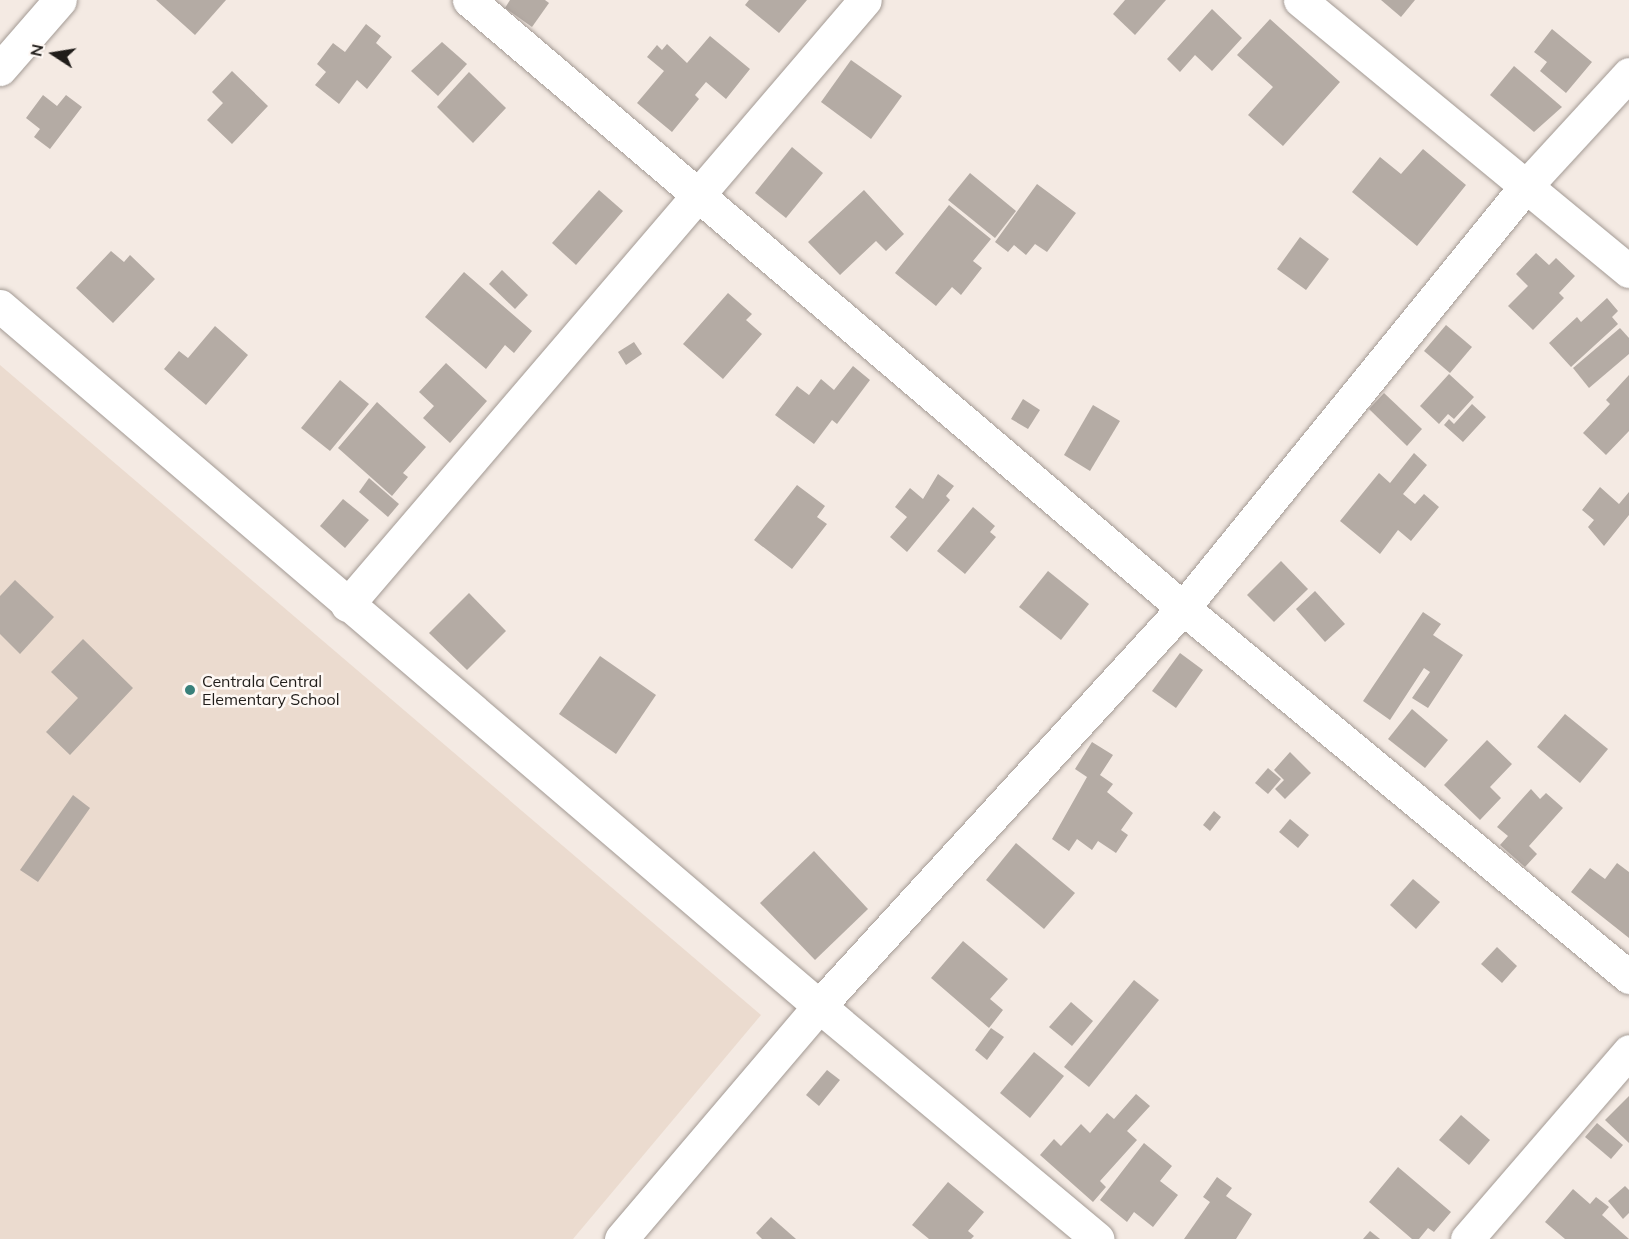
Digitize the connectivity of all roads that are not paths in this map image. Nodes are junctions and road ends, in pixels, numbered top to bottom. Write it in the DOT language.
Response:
graph roads {
  1 [pos="60,0"];
  2 [pos="469,0"];
  3 [pos="865,0"];
  4 [pos="1300,0"];
  5 [pos="0,69"];
  6 [pos="1629,74"];
  7 [pos="1526,186"];
  8 [pos="700,194"];
  9 [pos="1629,271"];
  10 [pos="0,306"];
  11 [pos="347,605"];
  12 [pos="1183,608"];
  13 [pos="1629,977"];
  14 [pos="819,1006"];
  15 [pos="1629,1051"];
  16 [pos="621,1239"];
  17 [pos="1098,1239"];
  18 [pos="1467,1239"];
  1 -- 5 [label="street"];
  2 -- 8 [label="street"];
  3 -- 8 [label="street"];
  4 -- 7 [label="street"];
  6 -- 7 [label="street"];
  7 -- 9 [label="street"];
  7 -- 12 [label="street"];
  8 -- 11 [label="street"];
  8 -- 12 [label="street"];
  10 -- 11 [label="street"];
  11 -- 14 [label="street"];
  12 -- 13 [label="street"];
  12 -- 14 [label="street"];
  14 -- 16 [label="street"];
  14 -- 17 [label="street"];
  15 -- 18 [label="street"];
}
